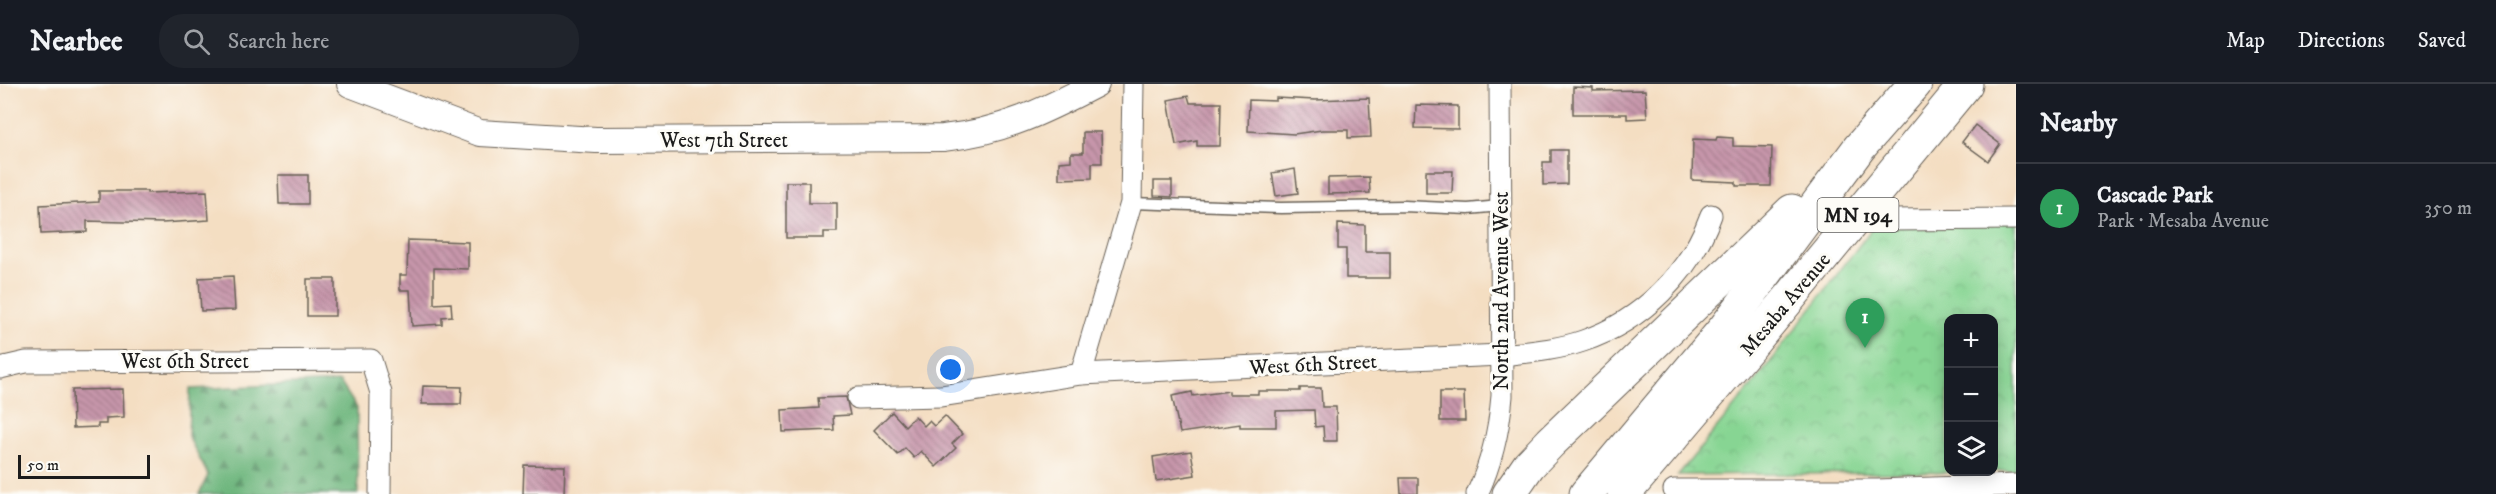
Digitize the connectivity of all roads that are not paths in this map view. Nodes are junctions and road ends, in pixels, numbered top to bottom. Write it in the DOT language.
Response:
graph roads {
  1 [pos="350,84"];
  2 [pos="1096,84"];
  3 [pos="1133,84"];
  4 [pos="1500,84"];
  5 [pos="1880,84"];
  6 [pos="1915,84"];
  7 [pos="1965,84"];
  8 [pos="1868,138"];
  9 [pos="1131,203"];
  10 [pos="1500,206"];
  11 [pos="1711,215"];
  12 [pos="2016,219"];
  13 [pos="1890,220"];
  14 [pos="1737,337"];
  15 [pos="1501,355"];
  16 [pos="0,368"];
  17 [pos="1081,374"];
  18 [pos="858,398"];
  19 [pos="2016,485"];
  20 [pos="1674,490"];
  21 [pos="1878,492"];
  22 [pos="380,494"];
  23 [pos="1477,494"];
  24 [pos="1509,494"];
  25 [pos="1586,494"];
  26 [pos="1624,494"];
  1 -- 2 [label="street, West 7th Street"];
  3 -- 9 [label="street"];
  4 -- 10 [label="street, North 2nd Avenue West"];
  5 -- 8 [label="highway"];
  6 -- 8 [label="highway, Mesaba Avenue / MN 194"];
  7 -- 14 [label="highway, Mesaba Avenue / MN 194"];
  8 -- 14 [label="highway, Mesaba Avenue / MN 194"];
  8 -- 24 [label="highway"];
  9 -- 10 [label="lane"];
  9 -- 17 [label="street"];
  10 -- 15 [label="street, North 2nd Avenue West"];
  11 -- 15 [label="street, West 6th Street"];
  12 -- 13 [label="street"];
  14 -- 25 [label="highway, Mesaba Avenue"];
  14 -- 26 [label="highway, Mesaba Avenue"];
  15 -- 17 [label="street, West 6th Street"];
  15 -- 23 [label="street, North 2nd Avenue West"];
  16 -- 22 [label="street, West 6th Street"];
  17 -- 18 [label="street, West 6th Street"];
  19 -- 21 [label="street"];
  20 -- 21 [label="street"];
}
